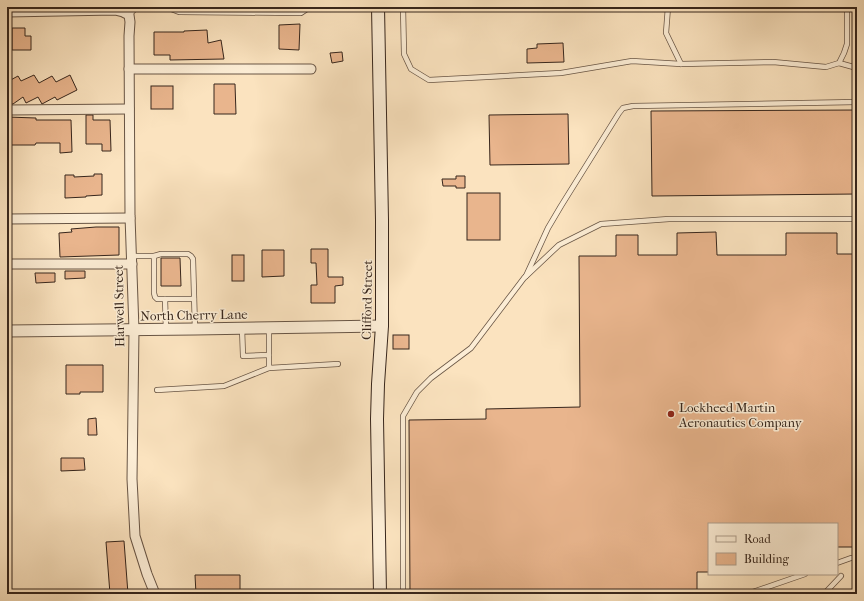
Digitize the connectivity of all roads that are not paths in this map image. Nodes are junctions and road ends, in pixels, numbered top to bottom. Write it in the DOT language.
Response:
graph roads {
  1 [pos="137,7"];
  2 [pos="166,7"];
  3 [pos="285,7"];
  4 [pos="310,7"];
  5 [pos="378,7"];
  6 [pos="403,7"];
  7 [pos="668,7"];
  8 [pos="847,7"];
  9 [pos="112,9"];
  10 [pos="180,9"];
  11 [pos="7,12"];
  12 [pos="289,13"];
  13 [pos="129,15"];
  14 [pos="839,63"];
  15 [pos="681,64"];
  16 [pos="857,68"];
  17 [pos="129,69"];
  18 [pos="311,69"];
  19 [pos="857,102"];
  20 [pos="129,109"];
  21 [pos="7,110"];
  22 [pos="130,218"];
  23 [pos="7,219"];
  24 [pos="857,219"];
  25 [pos="154,256"];
  26 [pos="132,260"];
  27 [pos="7,264"];
  28 [pos="524,278"];
  29 [pos="165,299"];
  30 [pos="194,299"];
  31 [pos="382,326"];
  32 [pos="242,328"];
  33 [pos="269,328"];
  34 [pos="195,329"];
  35 [pos="134,330"];
  36 [pos="166,330"];
  37 [pos="7,331"];
  38 [pos="269,355"];
  39 [pos="338,364"];
  40 [pos="269,368"];
  41 [pos="157,390"];
  42 [pos="857,558"];
  43 [pos="838,563"];
  44 [pos="802,575"];
  45 [pos="841,576"];
  46 [pos="155,594"];
  47 [pos="380,594"];
  48 [pos="403,594"];
  49 [pos="747,594"];
  50 [pos="824,594"];
  1 -- 13 [label="lane"];
  2 -- 10 [label="lane"];
  3 -- 12 [label="lane"];
  4 -- 12 [label="lane"];
  5 -- 31 [label="main road, Clifford Street"];
  6 -- 15 [label="lane"];
  7 -- 15 [label="lane"];
  8 -- 14 [label="lane"];
  9 -- 11 [label="street"];
  9 -- 13 [label="street"];
  10 -- 12 [label="lane"];
  13 -- 17 [label="street, Harwell Street"];
  14 -- 15 [label="lane"];
  14 -- 16 [label="lane"];
  17 -- 18 [label="street"];
  17 -- 20 [label="street, Harwell Street"];
  19 -- 28 [label="lane"];
  20 -- 21 [label="street"];
  20 -- 22 [label="street, Harwell Street"];
  22 -- 23 [label="street"];
  22 -- 26 [label="street, Harwell Street"];
  24 -- 28 [label="lane"];
  25 -- 26 [label="lane"];
  25 -- 29 [label="lane"];
  25 -- 30 [label="lane"];
  26 -- 27 [label="street"];
  26 -- 35 [label="street, Harwell Street"];
  28 -- 48 [label="lane"];
  29 -- 30 [label="lane"];
  29 -- 36 [label="lane"];
  30 -- 34 [label="lane"];
  31 -- 33 [label="street, North Cherry Lane"];
  31 -- 47 [label="main road, Clifford Street"];
  32 -- 33 [label="street, North Cherry Lane"];
  32 -- 34 [label="street, North Cherry Lane"];
  32 -- 38 [label="lane"];
  33 -- 38 [label="lane"];
  34 -- 36 [label="street, North Cherry Lane"];
  35 -- 36 [label="street, North Cherry Lane"];
  35 -- 37 [label="street, North Cherry Lane"];
  35 -- 46 [label="street, Harwell Street"];
  38 -- 40 [label="lane"];
  39 -- 40 [label="lane"];
  40 -- 41 [label="lane"];
  42 -- 43 [label="lane"];
  44 -- 49 [label="lane"];
  45 -- 50 [label="lane"];
}
